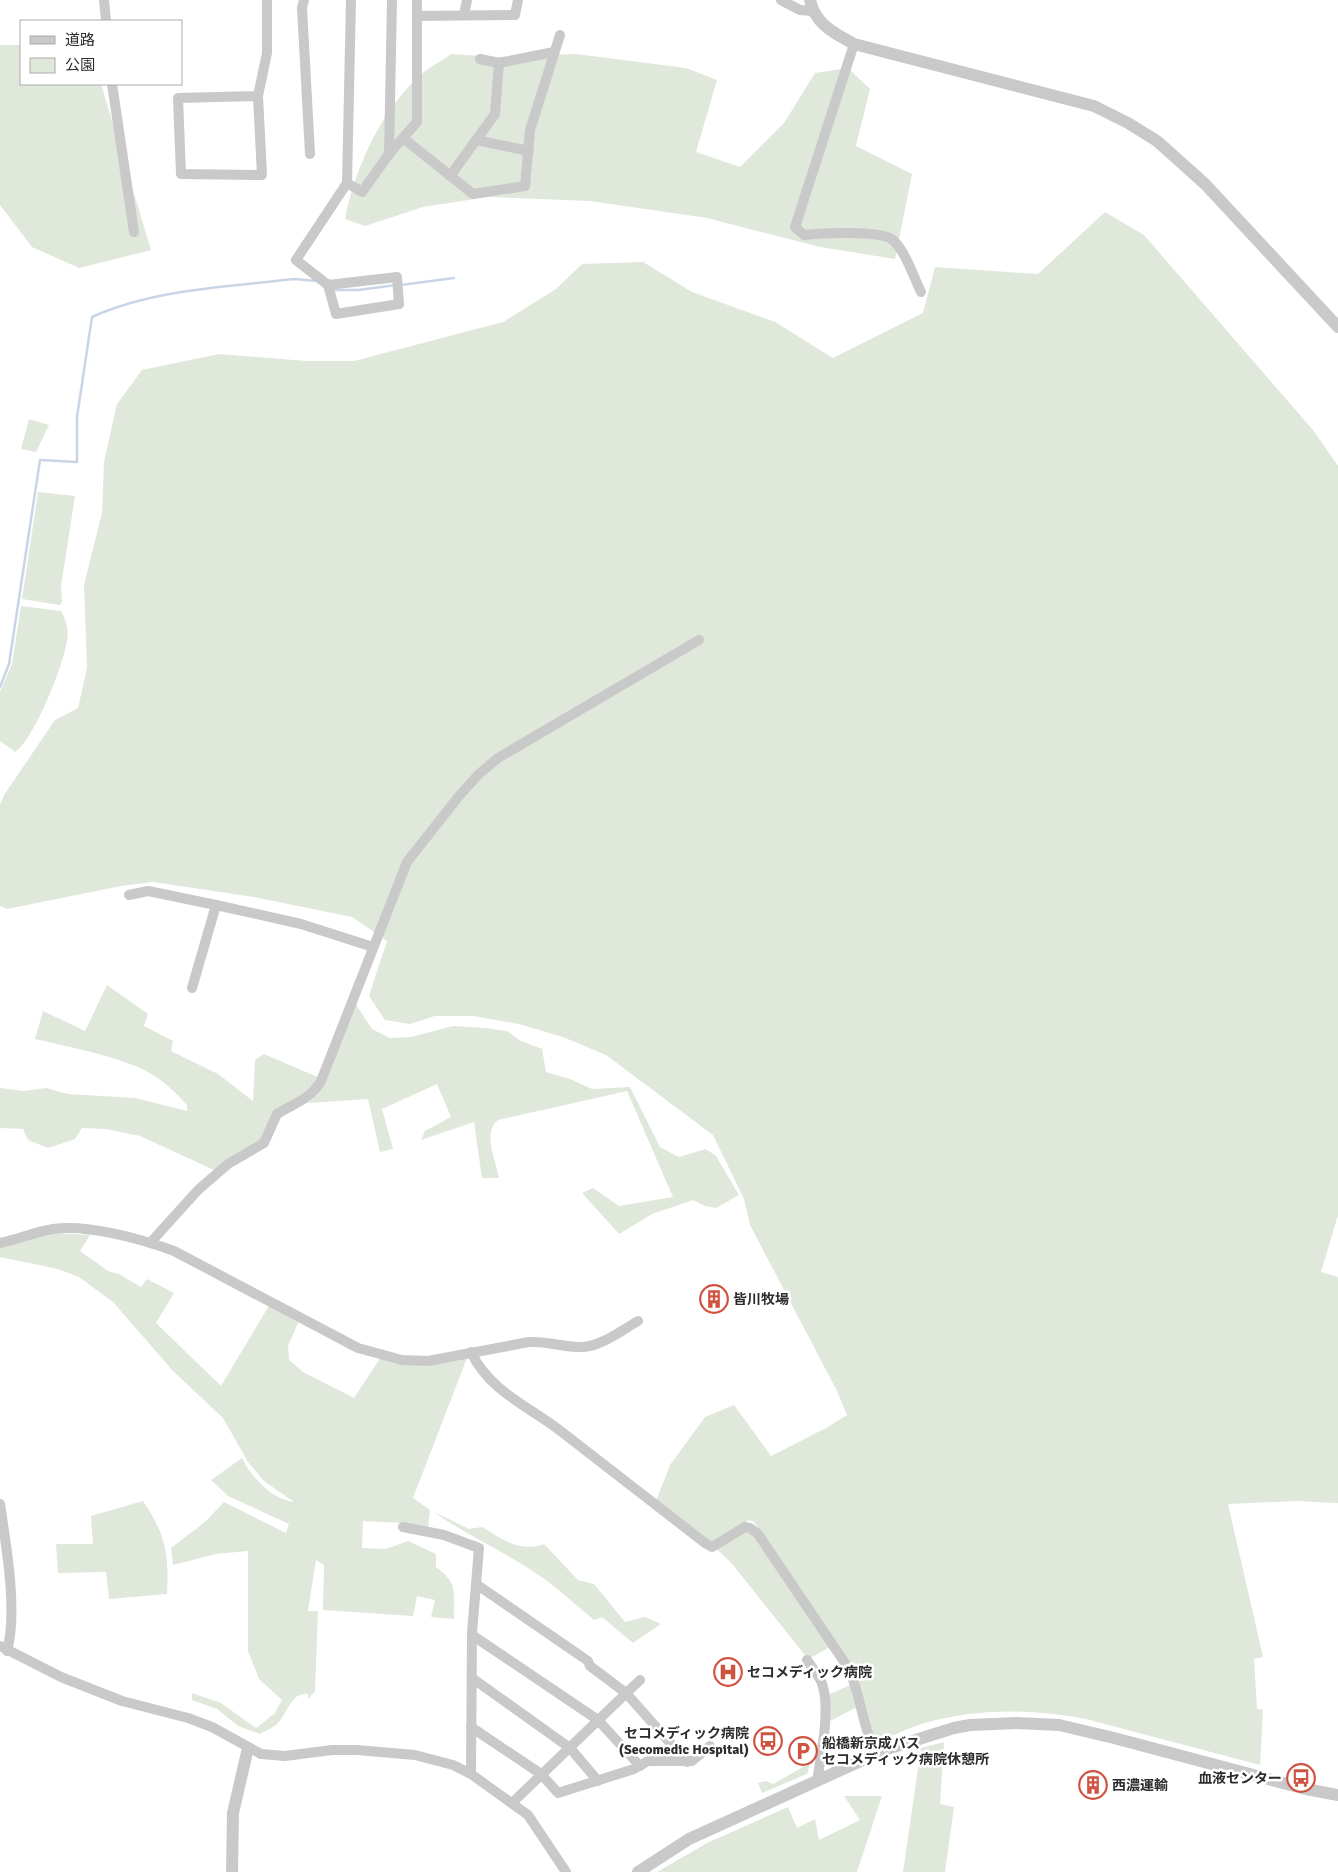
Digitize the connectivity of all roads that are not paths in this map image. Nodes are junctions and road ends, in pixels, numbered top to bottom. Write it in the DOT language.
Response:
graph roads {
  1 [pos="104,0"];
  2 [pos="267,0"];
  3 [pos="304,0"];
  4 [pos="351,0"];
  5 [pos="392,0"];
  6 [pos="417,0"];
  7 [pos="467,0"];
  8 [pos="518,0"];
  9 [pos="781,0"];
  10 [pos="812,6"];
  11 [pos="464,15"];
  12 [pos="417,16"];
  13 [pos="106,20"];
  14 [pos="560,35"];
  15 [pos="854,44"];
  16 [pos="554,52"];
  17 [pos="480,59"];
  18 [pos="499,63"];
  19 [pos="112,85"];
  20 [pos="258,96"];
  21 [pos="403,138"];
  22 [pos="476,140"];
  23 [pos="529,151"];
  24 [pos="310,154"];
  25 [pos="389,154"];
  26 [pos="450,176"];
  27 [pos="347,183"];
  28 [pos="134,232"];
  29 [pos="328,284"];
  30 [pos="921,292"];
  31 [pos="1338,327"];
  32 [pos="699,640"];
  33 [pos="129,895"];
  34 [pos="216,905"];
  35 [pos="373,947"];
  36 [pos="192,988"];
  37 [pos="151,1242"];
  38 [pos="0,1243"];
  39 [pos="638,1321"];
  40 [pos="471,1352"];
  41 [pos="0,1504"];
  42 [pos="402,1527"];
  43 [pos="476,1584"];
  44 [pos="472,1635"];
  45 [pos="4,1648"];
  46 [pos="806,1660"];
  47 [pos="472,1678"];
  48 [pos="640,1680"];
  49 [pos="626,1693"];
  50 [pos="598,1720"];
  51 [pos="472,1727"];
  52 [pos="710,1746"];
  53 [pos="248,1748"];
  54 [pos="570,1748"];
  55 [pos="877,1754"];
  56 [pos="687,1762"];
  57 [pos="640,1766"];
  58 [pos="471,1774"];
  59 [pos="541,1774"];
  60 [pos="598,1781"];
  61 [pos="817,1781"];
  62 [pos="1338,1795"];
  63 [pos="512,1803"];
  64 [pos="232,1872"];
  65 [pos="566,1872"];
  66 [pos="638,1872"];
  1 -- 13 [label="street"];
  2 -- 20 [label="street"];
  3 -- 24 [label="street"];
  4 -- 27 [label="street"];
  5 -- 25 [label="street"];
  6 -- 12 [label="street"];
  7 -- 11 [label="street"];
  8 -- 11 [label="street"];
  9 -- 10 [label="street"];
  10 -- 15 [label="street"];
  11 -- 12 [label="street"];
  12 -- 21 [label="street"];
  14 -- 16 [label="street"];
  15 -- 30 [label="street"];
  15 -- 31 [label="street"];
  16 -- 18 [label="street"];
  16 -- 23 [label="street"];
  17 -- 18 [label="street"];
  18 -- 22 [label="street"];
  19 -- 28 [label="street"];
  20 -- 20 [label="street"];
  21 -- 25 [label="street"];
  21 -- 26 [label="street"];
  22 -- 23 [label="street"];
  22 -- 26 [label="street"];
  23 -- 26 [label="street"];
  25 -- 27 [label="street"];
  27 -- 29 [label="street"];
  29 -- 29 [label="street"];
  32 -- 35 [label="street"];
  33 -- 34 [label="street"];
  34 -- 35 [label="street"];
  34 -- 36 [label="street"];
  35 -- 37 [label="street"];
  37 -- 38 [label="street"];
  37 -- 40 [label="street"];
  39 -- 40 [label="street"];
  40 -- 55 [label="street"];
  41 -- 45 [label="street"];
  42 -- 43 [label="street"];
  43 -- 44 [label="street"];
  43 -- 49 [label="street"];
  44 -- 47 [label="street"];
  44 -- 50 [label="street"];
  45 -- 53 [label="street"];
  46 -- 61 [label="street"];
  47 -- 51 [label="street"];
  47 -- 54 [label="street"];
  48 -- 49 [label="street"];
  49 -- 50 [label="street"];
  49 -- 56 [label="street"];
  50 -- 54 [label="street"];
  50 -- 57 [label="street"];
  51 -- 58 [label="street"];
  51 -- 59 [label="street"];
  52 -- 56 [label="street"];
  53 -- 58 [label="street"];
  53 -- 64 [label="street"];
  54 -- 59 [label="street"];
  54 -- 60 [label="street"];
  55 -- 61 [label="street"];
  55 -- 62 [label="street"];
  56 -- 57 [label="street"];
  57 -- 60 [label="street"];
  58 -- 63 [label="street"];
  59 -- 60 [label="street"];
  59 -- 63 [label="street"];
  61 -- 66 [label="street"];
  63 -- 65 [label="street"];
}
